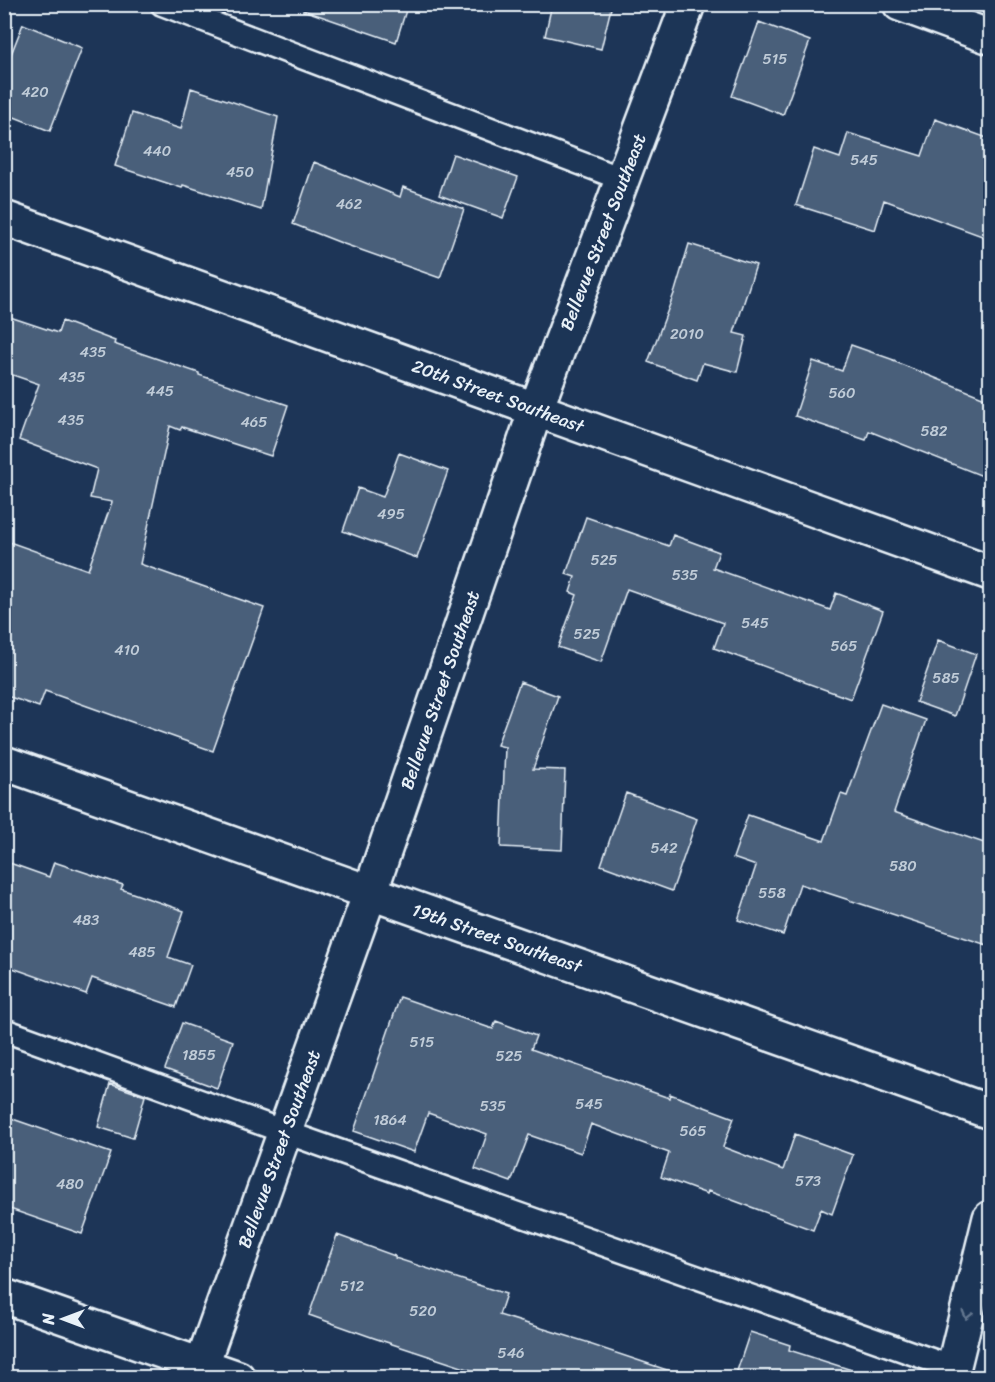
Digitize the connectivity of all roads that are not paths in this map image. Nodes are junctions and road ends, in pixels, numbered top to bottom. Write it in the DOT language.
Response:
graph roads {
  1 [pos="162,4"];
  2 [pos="688,4"];
  3 [pos="900,4"];
  4 [pos="990,37"];
  5 [pos="622,179"];
  6 [pos="4,218"];
  7 [pos="536,409"];
  8 [pos="990,573"];
  9 [pos="4,763"];
  10 [pos="370,892"];
  11 [pos="4,1030"];
  12 [pos="990,1112"];
  13 [pos="285,1132"];
  14 [pos="990,1218"];
  15 [pos="4,1296"];
  16 [pos="199,1371"];
  17 [pos="953,1373"];
  18 [pos="238,1377"];
  1 -- 5 [label="lane"];
  2 -- 5 [label="street, Bellevue Street Southeast"];
  3 -- 4 [label="street"];
  5 -- 7 [label="street, Bellevue Street Southeast"];
  6 -- 7 [label="street, 20th Street Southeast"];
  7 -- 8 [label="street, 20th Street Southeast"];
  7 -- 10 [label="street, Bellevue Street Southeast"];
  9 -- 10 [label="street, 19th Street Southeast"];
  10 -- 12 [label="street, 19th Street Southeast"];
  10 -- 13 [label="street, Bellevue Street Southeast"];
  11 -- 13 [label="lane"];
  13 -- 16 [label="street, Bellevue Street Southeast"];
  13 -- 17 [label="lane"];
  14 -- 17 [label="street, one-way"];
  15 -- 16 [label="street"];
  16 -- 18 [label="street"];
}
